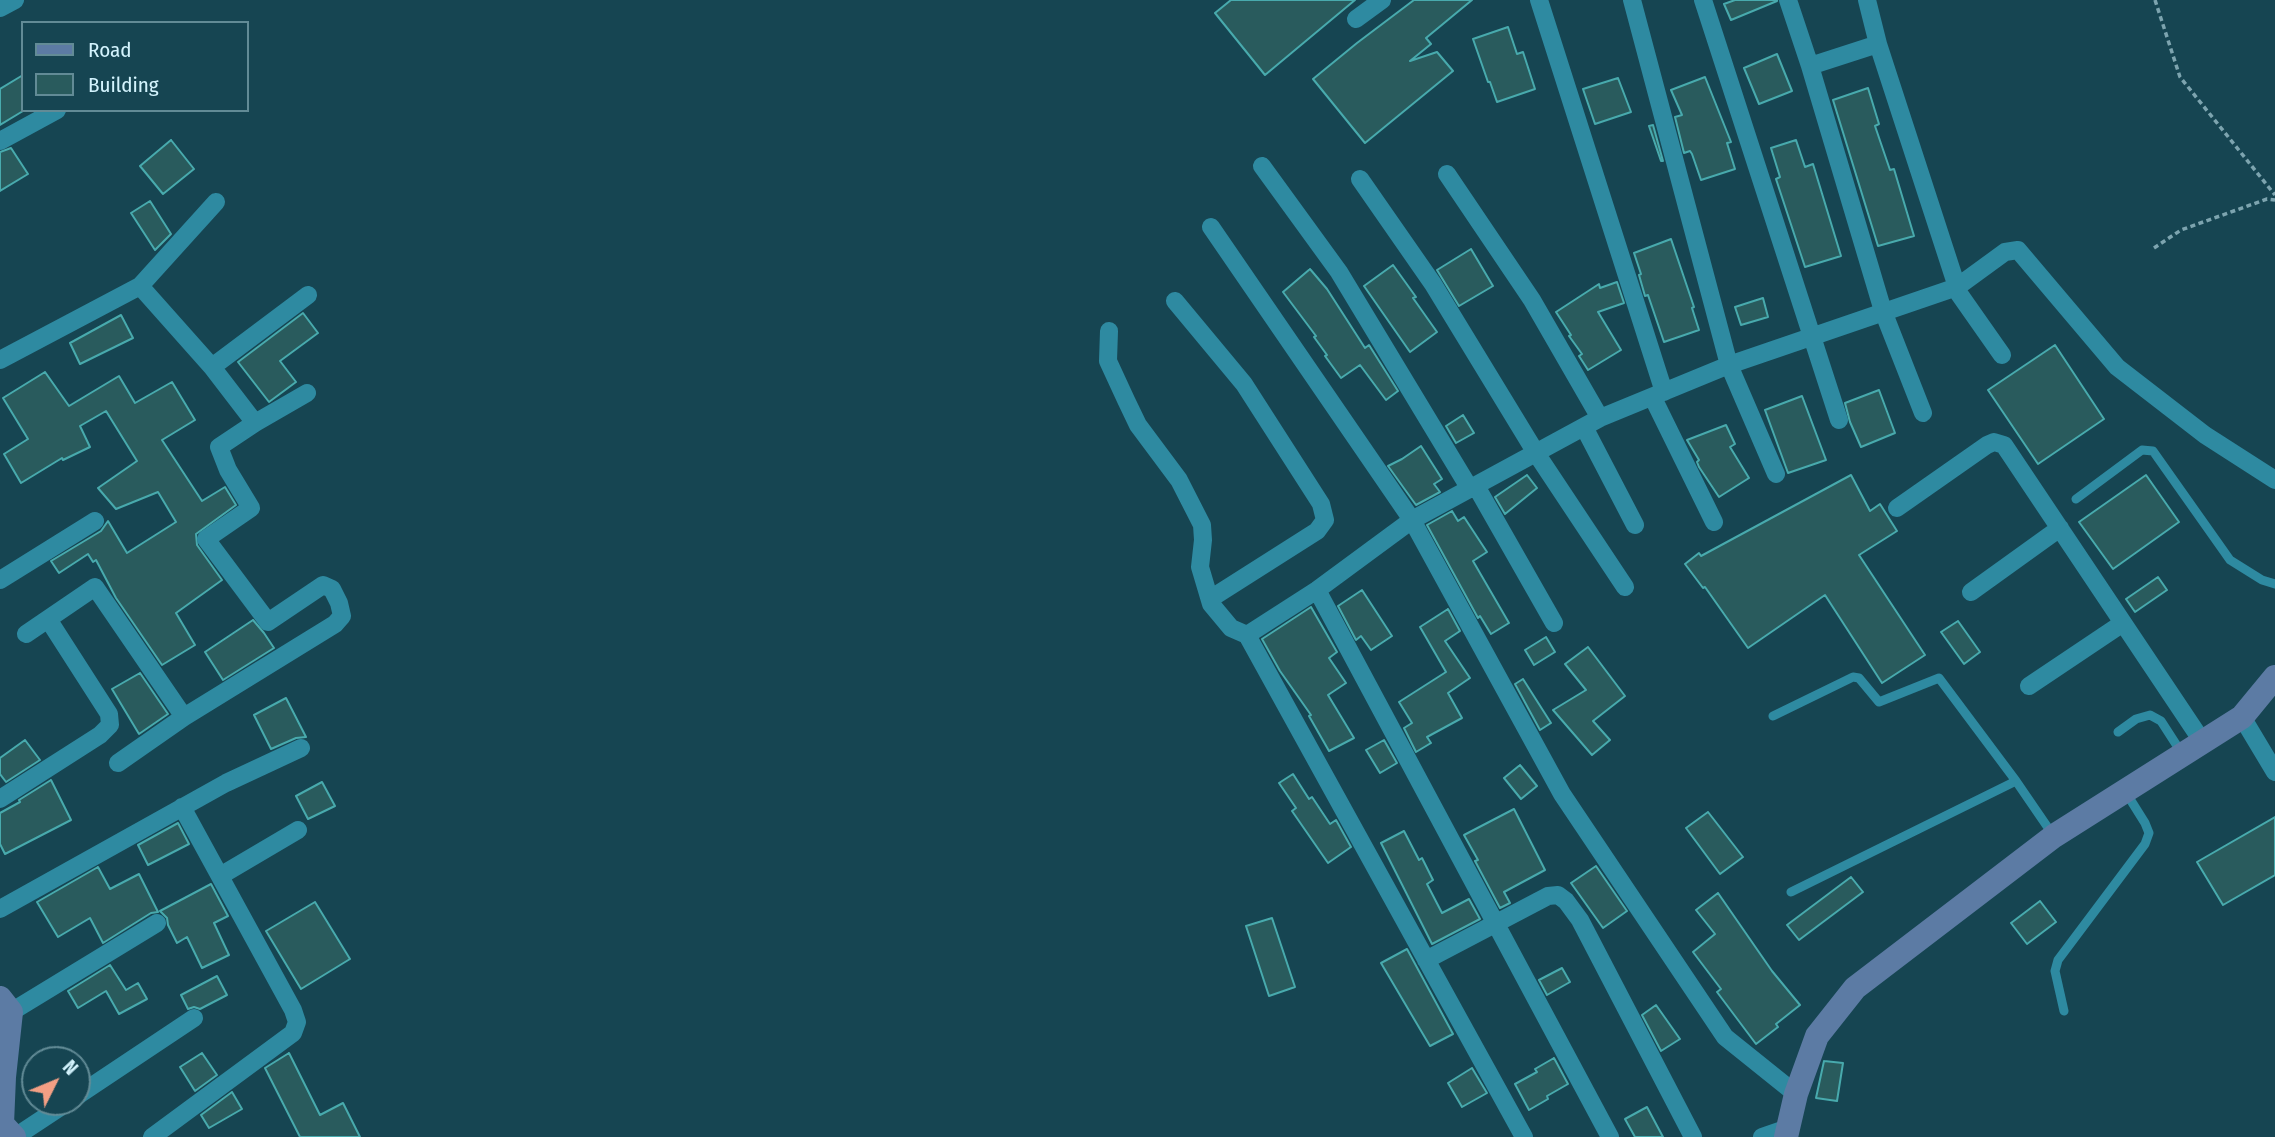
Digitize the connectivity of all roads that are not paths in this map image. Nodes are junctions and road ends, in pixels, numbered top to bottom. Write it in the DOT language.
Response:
graph roads {
  1 [pos="15,0"];
  2 [pos="1382,0"];
  3 [pos="1539,0"];
  4 [pos="1632,0"];
  5 [pos="1703,0"];
  6 [pos="1788,0"];
  7 [pos="1867,0"];
  8 [pos="0,8"];
  9 [pos="1356,19"];
  10 [pos="1878,44"];
  11 [pos="1810,66"];
  12 [pos="53,112"];
  13 [pos="0,141"];
  14 [pos="1262,166"];
  15 [pos="1447,174"];
  16 [pos="1360,179"];
  17 [pos="216,202"];
  18 [pos="1211,227"];
  19 [pos="140,286"];
  20 [pos="1956,288"];
  21 [pos="308,295"];
  22 [pos="1175,302"];
  23 [pos="1883,311"];
  24 [pos="1109,331"];
  25 [pos="1812,335"];
  26 [pos="2002,355"];
  27 [pos="0,360"];
  28 [pos="1729,365"];
  29 [pos="212,367"];
  30 [pos="307,393"];
  31 [pos="1659,395"];
  32 [pos="1923,413"];
  33 [pos="1839,420"];
  34 [pos="1592,422"];
  35 [pos="255,423"];
  36 [pos="1536,453"];
  37 [pos="1776,474"];
  38 [pos="2275,480"];
  39 [pos="1473,488"];
  40 [pos="2076,499"];
  41 [pos="1897,508"];
  42 [pos="1412,520"];
  43 [pos="95,521"];
  44 [pos="1714,522"];
  45 [pos="1634,525"];
  46 [pos="2060,528"];
  47 [pos="0,580"];
  48 [pos="2275,584"];
  49 [pos="1625,587"];
  50 [pos="1317,590"];
  51 [pos="1971,592"];
  52 [pos="1210,599"];
  53 [pos="48,619"];
  54 [pos="1554,623"];
  55 [pos="2123,623"];
  56 [pos="26,634"];
  57 [pos="1247,635"];
  58 [pos="2275,677"];
  59 [pos="2029,686"];
  60 [pos="1773,716"];
  61 [pos="184,717"];
  62 [pos="2242,717"];
  63 [pos="2118,732"];
  64 [pos="2192,747"];
  65 [pos="301,748"];
  66 [pos="118,763"];
  67 [pos="2275,772"];
  68 [pos="2016,781"];
  69 [pos="2124,790"];
  70 [pos="0,799"];
  71 [pos="182,807"];
  72 [pos="298,830"];
  73 [pos="2054,836"];
  74 [pos="220,876"];
  75 [pos="1791,892"];
  76 [pos="0,909"];
  77 [pos="157,923"];
  78 [pos="1496,923"];
  79 [pos="1426,960"];
  80 [pos="5,1005"];
  81 [pos="2064,1011"];
  82 [pos="194,1018"];
  83 [pos="91,1087"];
  84 [pos="1796,1094"];
  85 [pos="39,1116"];
  86 [pos="8,1131"];
  87 [pos="1787,1132"];
  88 [pos="152,1137"];
  89 [pos="1524,1137"];
  90 [pos="1610,1137"];
  91 [pos="1693,1137"];
  92 [pos="1762,1137"];
  1 -- 8 [label="street"];
  2 -- 9 [label="street"];
  3 -- 31 [label="street"];
  4 -- 28 [label="street"];
  5 -- 25 [label="street"];
  6 -- 11 [label="street"];
  7 -- 10 [label="street"];
  10 -- 11 [label="street"];
  10 -- 20 [label="street"];
  11 -- 23 [label="street"];
  12 -- 13 [label="street"];
  14 -- 39 [label="street"];
  15 -- 34 [label="street"];
  16 -- 36 [label="street"];
  17 -- 19 [label="street"];
  18 -- 42 [label="street"];
  19 -- 27 [label="street"];
  19 -- 29 [label="street"];
  20 -- 23 [label="street"];
  20 -- 26 [label="street"];
  20 -- 38 [label="street"];
  21 -- 29 [label="street"];
  22 -- 52 [label="street"];
  23 -- 25 [label="street"];
  23 -- 32 [label="street"];
  24 -- 52 [label="street"];
  25 -- 28 [label="street"];
  25 -- 33 [label="street"];
  28 -- 31 [label="street"];
  28 -- 37 [label="street"];
  29 -- 35 [label="street"];
  30 -- 35 [label="street"];
  31 -- 34 [label="street"];
  31 -- 44 [label="street"];
  34 -- 36 [label="street"];
  34 -- 45 [label="street"];
  35 -- 61 [label="street"];
  36 -- 39 [label="street"];
  36 -- 49 [label="street"];
  39 -- 42 [label="street"];
  39 -- 54 [label="street"];
  40 -- 48 [label="lane"];
  41 -- 46 [label="street"];
  42 -- 50 [label="street"];
  42 -- 84 [label="street"];
  43 -- 47 [label="street"];
  46 -- 51 [label="street"];
  46 -- 55 [label="street"];
  50 -- 57 [label="street"];
  50 -- 78 [label="street"];
  52 -- 57 [label="street"];
  53 -- 56 [label="street"];
  53 -- 61 [label="street"];
  53 -- 70 [label="street"];
  55 -- 59 [label="street"];
  55 -- 64 [label="street"];
  57 -- 79 [label="street"];
  58 -- 62 [label="street"];
  60 -- 68 [label="lane"];
  61 -- 66 [label="street"];
  62 -- 64 [label="street"];
  62 -- 67 [label="street"];
  63 -- 64 [label="lane"];
  64 -- 69 [label="street"];
  65 -- 71 [label="street"];
  68 -- 73 [label="lane"];
  68 -- 75 [label="lane"];
  69 -- 73 [label="street"];
  69 -- 81 [label="lane"];
  71 -- 74 [label="street"];
  71 -- 76 [label="street"];
  72 -- 74 [label="street"];
  73 -- 84 [label="street"];
  74 -- 88 [label="street"];
  77 -- 80 [label="street"];
  78 -- 79 [label="street"];
  78 -- 90 [label="street"];
  78 -- 91 [label="street"];
  79 -- 89 [label="street"];
  80 -- 86 [label="street"];
  82 -- 83 [label="street"];
  84 -- 87 [label="street"];
  85 -- 86 [label="street"];
  87 -- 92 [label="street"];
}
